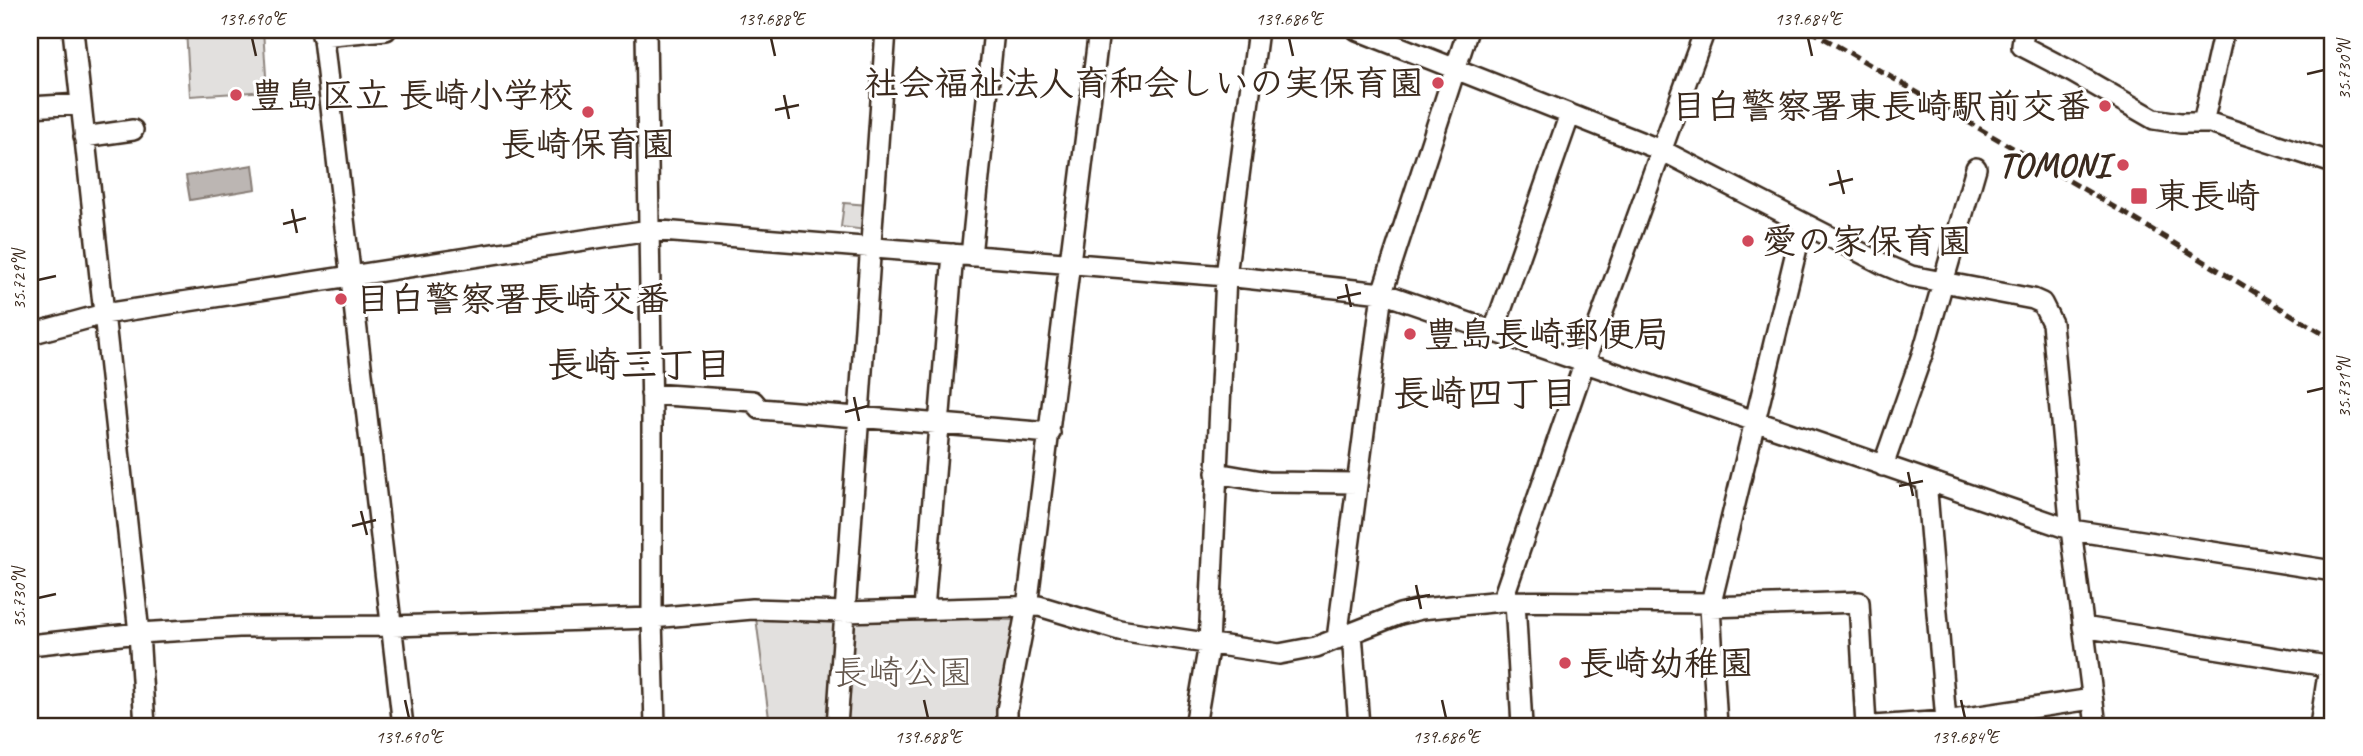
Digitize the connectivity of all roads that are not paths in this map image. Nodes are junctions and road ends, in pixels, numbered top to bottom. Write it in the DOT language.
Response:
graph roads {
  1 [pos="73,30"];
  2 [pos="386,30"];
  3 [pos="646,30"];
  4 [pos="886,30"];
  5 [pos="994,30"];
  6 [pos="1099,30"];
  7 [pos="1258,30"];
  8 [pos="1357,30"];
  9 [pos="1468,30"];
  10 [pos="1705,30"];
  11 [pos="2224,30"];
  12 [pos="322,33"];
  13 [pos="2023,38"];
  14 [pos="1456,69"];
  15 [pos="81,104"];
  16 [pos="30,107"];
  17 [pos="1570,114"];
  18 [pos="2203,123"];
  19 [pos="133,130"];
  20 [pos="85,136"];
  21 [pos="1662,150"];
  22 [pos="2333,163"];
  23 [pos="1976,168"];
  24 [pos="1803,223"];
  25 [pos="649,230"];
  26 [pos="870,248"];
  27 [pos="962,255"];
  28 [pos="1070,264"];
  29 [pos="351,276"];
  30 [pos="1226,276"];
  31 [pos="1945,284"];
  32 [pos="1382,293"];
  33 [pos="104,314"];
  34 [pos="1493,332"];
  35 [pos="30,334"];
  36 [pos="1584,364"];
  37 [pos="651,394"];
  38 [pos="858,417"];
  39 [pos="1755,422"];
  40 [pos="939,424"];
  41 [pos="1050,433"];
  42 [pos="1883,466"];
  43 [pos="1216,473"];
  44 [pos="1926,480"];
  45 [pos="1357,483"];
  46 [pos="2072,530"];
  47 [pos="2333,571"];
  48 [pos="1509,601"];
  49 [pos="1710,605"];
  50 [pos="1027,607"];
  51 [pos="924,609"];
  52 [pos="845,612"];
  53 [pos="652,618"];
  54 [pos="392,626"];
  55 [pos="2083,627"];
  56 [pos="139,633"];
  57 [pos="1344,636"];
  58 [pos="1209,643"];
  59 [pos="30,645"];
  60 [pos="2331,667"];
  61 [pos="2092,699"];
  62 [pos="1948,724"];
  63 [pos="145,726"];
  64 [pos="403,726"];
  65 [pos="655,726"];
  66 [pos="837,726"];
  67 [pos="1007,726"];
  68 [pos="1195,726"];
  69 [pos="1359,726"];
  70 [pos="1522,726"];
  71 [pos="1717,726"];
  72 [pos="1866,726"];
  73 [pos="1873,726"];
  74 [pos="2095,726"];
  75 [pos="2320,726"];
  1 -- 15 [label="street"];
  2 -- 12 [label="street"];
  3 -- 25 [label="street"];
  4 -- 26 [label="street"];
  5 -- 27 [label="street"];
  6 -- 28 [label="street"];
  7 -- 30 [label="street"];
  8 -- 14 [label="street"];
  9 -- 14 [label="street"];
  10 -- 21 [label="street"];
  11 -- 18 [label="street"];
  12 -- 29 [label="street"];
  13 -- 18 [label="street"];
  14 -- 17 [label="street"];
  14 -- 32 [label="street"];
  15 -- 16 [label="street"];
  15 -- 20 [label="street"];
  17 -- 21 [label="street"];
  17 -- 34 [label="street"];
  18 -- 22 [label="street"];
  19 -- 20 [label="street"];
  20 -- 33 [label="street"];
  21 -- 24 [label="street"];
  21 -- 36 [label="street"];
  23 -- 31 [label="street"];
  24 -- 31 [label="street"];
  24 -- 39 [label="street"];
  25 -- 26 [label="street"];
  25 -- 29 [label="street"];
  25 -- 37 [label="street"];
  26 -- 27 [label="street"];
  26 -- 38 [label="street"];
  27 -- 28 [label="street"];
  27 -- 40 [label="street"];
  28 -- 30 [label="street"];
  28 -- 41 [label="street"];
  29 -- 33 [label="street"];
  29 -- 54 [label="street"];
  30 -- 32 [label="street"];
  30 -- 43 [label="street"];
  31 -- 42 [label="street"];
  31 -- 46 [label="street"];
  32 -- 34 [label="street"];
  32 -- 45 [label="street"];
  33 -- 35 [label="street"];
  33 -- 56 [label="street"];
  34 -- 36 [label="street"];
  36 -- 39 [label="street"];
  36 -- 48 [label="street"];
  37 -- 38 [label="street"];
  37 -- 53 [label="street"];
  38 -- 40 [label="street"];
  38 -- 52 [label="street"];
  39 -- 42 [label="street"];
  39 -- 49 [label="street"];
  40 -- 41 [label="street"];
  40 -- 51 [label="street"];
  41 -- 50 [label="street"];
  42 -- 44 [label="street"];
  43 -- 45 [label="street"];
  43 -- 58 [label="street"];
  44 -- 46 [label="street"];
  44 -- 62 [label="street"];
  45 -- 57 [label="street"];
  46 -- 47 [label="street"];
  46 -- 55 [label="street"];
  48 -- 49 [label="street"];
  48 -- 57 [label="street"];
  48 -- 70 [label="street"];
  49 -- 71 [label="street"];
  49 -- 72 [label="street"];
  50 -- 51 [label="street"];
  50 -- 58 [label="street"];
  50 -- 67 [label="street"];
  51 -- 52 [label="street"];
  52 -- 53 [label="street"];
  52 -- 66 [label="street"];
  53 -- 54 [label="street"];
  53 -- 65 [label="street"];
  54 -- 56 [label="street"];
  54 -- 64 [label="street"];
  55 -- 60 [label="street"];
  55 -- 61 [label="street"];
  56 -- 59 [label="street"];
  56 -- 63 [label="street"];
  57 -- 58 [label="street"];
  57 -- 69 [label="street"];
  58 -- 68 [label="street"];
  60 -- 75 [label="street"];
  61 -- 62 [label="street"];
  61 -- 74 [label="street"];
  62 -- 73 [label="street"];
}
